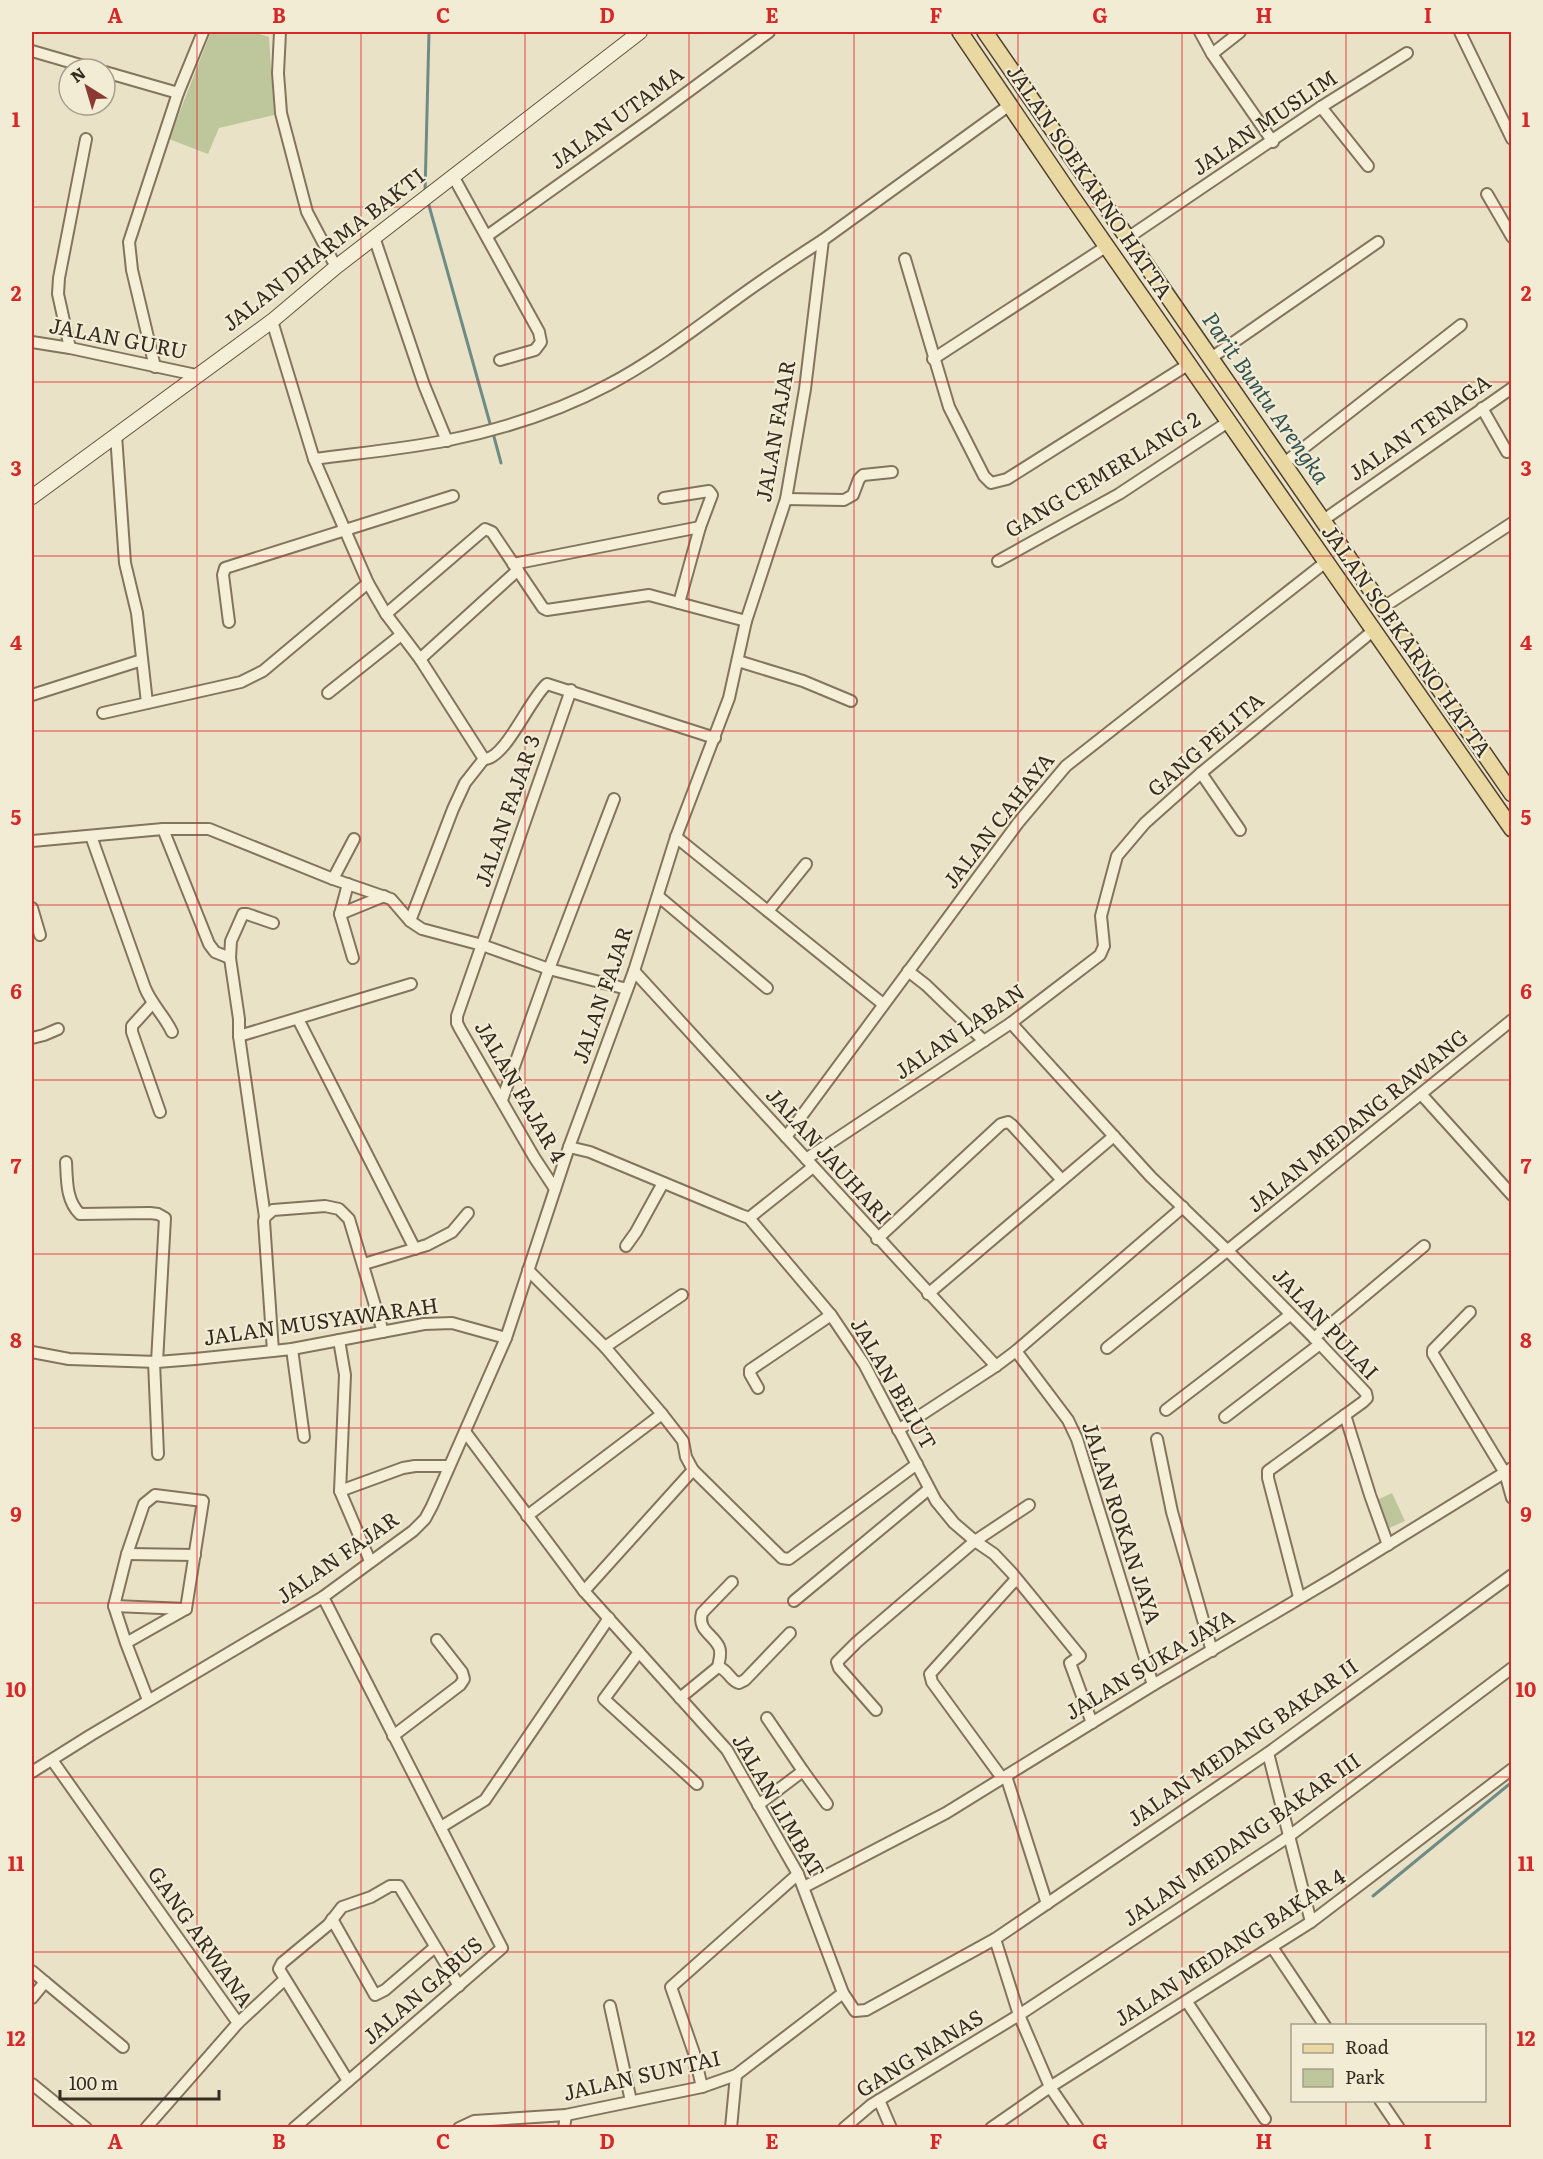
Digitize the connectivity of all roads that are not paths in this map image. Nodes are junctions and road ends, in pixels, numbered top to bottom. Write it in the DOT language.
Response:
graph roads {
  1 [pos="203,32"];
  2 [pos="280,32"];
  3 [pos="640,32"];
  4 [pos="769,32"];
  5 [pos="960,32"];
  6 [pos="984,32"];
  7 [pos="1200,32"];
  8 [pos="1240,32"];
  9 [pos="1460,32"];
  10 [pos="32,51"];
  11 [pos="1407,53"];
  12 [pos="1212,54"];
  13 [pos="57,58"];
  14 [pos="117,75"];
  15 [pos="178,93"];
  16 [pos="1011,104"];
  17 [pos="1321,107"];
  18 [pos="86,139"];
  19 [pos="1512,139"];
  20 [pos="1273,142"];
  21 [pos="1368,166"];
  22 [pos="453,176"];
  23 [pos="1487,194"];
  24 [pos="488,236"];
  25 [pos="374,237"];
  26 [pos="1512,237"];
  27 [pos="1128,238"];
  28 [pos="823,240"];
  29 [pos="1378,242"];
  30 [pos="1107,246"];
  31 [pos="905,259"];
  32 [pos="336,267"];
  33 [pos="272,321"];
  34 [pos="1461,325"];
  35 [pos="32,342"];
  36 [pos="70,348"];
  37 [pos="1213,357"];
  38 [pos="933,359"];
  39 [pos="500,360"];
  40 [pos="1189,364"];
  41 [pos="155,367"];
  42 [pos="196,375"];
  43 [pos="1512,388"];
  44 [pos="1482,408"];
  45 [pos="1228,422"];
  46 [pos="116,435"];
  47 [pos="447,441"];
  48 [pos="1508,452"];
  49 [pos="314,459"];
  50 [pos="1285,462"];
  51 [pos="892,472"];
  52 [pos="453,496"];
  53 [pos="32,497"];
  54 [pos="664,498"];
  55 [pos="786,499"];
  56 [pos="1324,520"];
  57 [pos="1512,523"];
  58 [pos="700,527"];
  59 [pos="345,529"];
  60 [pos="998,561"];
  61 [pos="1327,561"];
  62 [pos="515,567"];
  63 [pos="368,583"];
  64 [pos="679,603"];
  65 [pos="1383,607"];
  66 [pos="386,614"];
  67 [pos="746,621"];
  68 [pos="229,622"];
  69 [pos="1374,630"];
  70 [pos="401,635"];
  71 [pos="420,659"];
  72 [pos="142,660"];
  73 [pos="738,661"];
  74 [pos="571,690"];
  75 [pos="328,693"];
  76 [pos="32,695"];
  77 [pos="851,701"];
  78 [pos="147,703"];
  79 [pos="103,713"];
  80 [pos="1471,734"];
  81 [pos="715,738"];
  82 [pos="1453,746"];
  83 [pos="484,759"];
  84 [pos="1201,773"];
  85 [pos="1512,794"];
  86 [pos="614,799"];
  87 [pos="163,829"];
  88 [pos="1512,829"];
  89 [pos="1239,830"];
  90 [pos="91,836"];
  91 [pos="676,837"];
  92 [pos="354,839"];
  93 [pos="32,841"];
  94 [pos="806,864"];
  95 [pos="333,879"];
  96 [pos="348,884"];
  97 [pos="384,896"];
  98 [pos="658,896"];
  99 [pos="32,908"];
  100 [pos="768,911"];
  101 [pos="340,914"];
  102 [pos="1101,916"];
  103 [pos="410,921"];
  104 [pos="273,923"];
  105 [pos="40,935"];
  106 [pos="482,945"];
  107 [pos="230,958"];
  108 [pos="353,958"];
  109 [pos="549,969"];
  110 [pos="908,970"];
  111 [pos="634,971"];
  112 [pos="411,984"];
  113 [pos="767,988"];
  114 [pos="627,989"];
  115 [pos="152,1004"];
  116 [pos="883,1004"];
  117 [pos="298,1018"];
  118 [pos="1512,1020"];
  119 [pos="1011,1023"];
  120 [pos="58,1029"];
  121 [pos="172,1032"];
  122 [pos="239,1036"];
  123 [pos="32,1038"];
  124 [pos="984,1041"];
  125 [pos="1421,1094"];
  126 [pos="502,1100"];
  127 [pos="160,1112"];
  128 [pos="1114,1136"];
  129 [pos="786,1137"];
  130 [pos="569,1148"];
  131 [pos="66,1162"];
  132 [pos="809,1163"];
  133 [pos="1061,1179"];
  134 [pos="663,1183"];
  135 [pos="555,1189"];
  136 [pos="1512,1195"];
  137 [pos="1183,1207"];
  138 [pos="468,1213"];
  139 [pos="265,1217"];
  140 [pos="749,1218"];
  141 [pos="877,1239"];
  142 [pos="626,1246"];
  143 [pos="1424,1246"];
  144 [pos="415,1249"];
  145 [pos="1228,1251"];
  146 [pos="364,1264"];
  147 [pos="528,1270"];
  148 [pos="682,1294"];
  149 [pos="928,1294"];
  150 [pos="1470,1312"];
  151 [pos="831,1315"];
  152 [pos="1290,1315"];
  153 [pos="383,1332"];
  154 [pos="506,1338"];
  155 [pos="339,1340"];
  156 [pos="1317,1341"];
  157 [pos="605,1347"];
  158 [pos="1107,1348"];
  159 [pos="292,1349"];
  160 [pos="273,1351"];
  161 [pos="1016,1351"];
  162 [pos="32,1352"];
  163 [pos="155,1362"];
  164 [pos="996,1366"];
  165 [pos="758,1388"];
  166 [pos="1166,1410"];
  167 [pos="662,1414"];
  168 [pos="1345,1415"];
  169 [pos="1225,1417"];
  170 [pos="898,1430"];
  171 [pos="466,1432"];
  172 [pos="304,1437"];
  173 [pos="1157,1439"];
  174 [pos="158,1454"];
  175 [pos="917,1464"];
  176 [pos="449,1466"];
  177 [pos="693,1470"];
  178 [pos="1508,1471"];
  179 [pos="929,1489"];
  180 [pos="340,1491"];
  181 [pos="1512,1498"];
  182 [pos="1029,1505"];
  183 [pos="527,1516"];
  184 [pos="975,1541"];
  185 [pos="1388,1545"];
  186 [pos="127,1554"];
  187 [pos="195,1555"];
  188 [pos="370,1561"];
  189 [pos="1512,1575"];
  190 [pos="1016,1579"];
  191 [pos="732,1582"];
  192 [pos="584,1591"];
  193 [pos="323,1597"];
  194 [pos="1299,1598"];
  195 [pos="794,1601"];
  196 [pos="114,1606"];
  197 [pos="186,1609"];
  198 [pos="609,1618"];
  199 [pos="790,1633"];
  200 [pos="437,1640"];
  201 [pos="126,1643"];
  202 [pos="1212,1650"];
  203 [pos="639,1652"];
  204 [pos="718,1667"];
  205 [pos="1512,1668"];
  206 [pos="1153,1685"];
  207 [pos="680,1698"];
  208 [pos="148,1700"];
  209 [pos="876,1710"];
  210 [pos="767,1718"];
  211 [pos="1092,1723"];
  212 [pos="393,1736"];
  213 [pos="1268,1753"];
  214 [pos="51,1760"];
  215 [pos="1512,1769"];
  216 [pos="803,1771"];
  217 [pos="32,1772"];
  218 [pos="1004,1777"];
  219 [pos="697,1784"];
  220 [pos="827,1804"];
  221 [pos="759,1805"];
  222 [pos="441,1827"];
  223 [pos="1288,1837"];
  224 [pos="798,1874"];
  225 [pos="804,1887"];
  226 [pos="1047,1904"];
  227 [pos="332,1919"];
  228 [pos="1311,1922"];
  229 [pos="995,1939"];
  230 [pos="435,1947"];
  231 [pos="1272,1947"];
  232 [pos="32,1971"];
  233 [pos="284,1980"];
  234 [pos="45,1982"];
  235 [pos="459,1986"];
  236 [pos="843,1993"];
  237 [pos="32,1998"];
  238 [pos="1187,2002"];
  239 [pos="610,2006"];
  240 [pos="1019,2015"];
  241 [pos="238,2023"];
  242 [pos="1324,2024"];
  243 [pos="123,2047"];
  244 [pos="736,2075"];
  245 [pos="348,2081"];
  246 [pos="32,2084"];
  247 [pos="702,2087"];
  248 [pos="1050,2087"];
  249 [pos="879,2100"];
  250 [pos="631,2101"];
  251 [pos="1381,2102"];
  252 [pos="566,2115"];
  253 [pos="1265,2119"];
  254 [pos="86,2127"];
  255 [pos="146,2127"];
  256 [pos="294,2127"];
  257 [pos="459,2127"];
  258 [pos="564,2127"];
  259 [pos="731,2127"];
  260 [pos="844,2127"];
  261 [pos="891,2127"];
  262 [pos="991,2127"];
  263 [pos="1078,2127"];
  264 [pos="1399,2127"];
  1 -- 15 [label="street"];
  2 -- 32 [label="street"];
  3 -- 22 [label="main road, JALAN DHARMA BAKTI"];
  4 -- 24 [label="street, JALAN UTAMA"];
  5 -- 16 [label="main road, JALAN SOEKARNO HATTA"];
  6 -- 27 [label="main road, JALAN SOEKARNO HATTA"];
  7 -- 12 [label="street"];
  8 -- 12 [label="street"];
  9 -- 19 [label="street"];
  10 -- 13 [label="street"];
  11 -- 17 [label="street, JALAN MUSLIM"];
  12 -- 20 [label="street"];
  14 -- 15 [label="street"];
  15 -- 41 [label="street"];
  16 -- 28 [label="street"];
  16 -- 30 [label="main road, JALAN SOEKARNO HATTA"];
  17 -- 20 [label="street, JALAN MUSLIM"];
  17 -- 21 [label="street"];
  18 -- 36 [label="street"];
  20 -- 27 [label="street, JALAN MUSLIM"];
  22 -- 24 [label="street"];
  22 -- 25 [label="main road, JALAN DHARMA BAKTI"];
  23 -- 26 [label="street"];
  24 -- 39 [label="street"];
  25 -- 32 [label="main road, JALAN DHARMA BAKTI"];
  25 -- 47 [label="street"];
  27 -- 37 [label="main road, JALAN SOEKARNO HATTA"];
  28 -- 47 [label="street"];
  28 -- 55 [label="street, JALAN FAJAR"];
  29 -- 37 [label="street"];
  30 -- 38 [label="street"];
  30 -- 40 [label="main road, JALAN SOEKARNO HATTA"];
  31 -- 38 [label="street"];
  32 -- 33 [label="main road, JALAN DHARMA BAKTI"];
  33 -- 42 [label="main road, JALAN DHARMA BAKTI"];
  33 -- 49 [label="street"];
  34 -- 50 [label="street"];
  35 -- 36 [label="street, JALAN GURU"];
  36 -- 41 [label="street, JALAN GURU"];
  37 -- 50 [label="main road, JALAN SOEKARNO HATTA"];
  38 -- 40 [label="street"];
  40 -- 45 [label="main road, JALAN SOEKARNO HATTA"];
  41 -- 42 [label="street, JALAN GURU"];
  42 -- 46 [label="main road, JALAN DHARMA BAKTI"];
  43 -- 44 [label="street, JALAN TENAGA"];
  44 -- 48 [label="street"];
  44 -- 56 [label="street, JALAN TENAGA"];
  45 -- 60 [label="street, GANG CEMERLANG 2"];
  45 -- 61 [label="main road, JALAN SOEKARNO HATTA"];
  46 -- 53 [label="main road, JALAN DHARMA BAKTI"];
  46 -- 72 [label="street"];
  47 -- 49 [label="street"];
  49 -- 59 [label="street"];
  50 -- 56 [label="main road, JALAN SOEKARNO HATTA"];
  51 -- 55 [label="street"];
  52 -- 59 [label="street"];
  54 -- 58 [label="street"];
  55 -- 67 [label="street, JALAN FAJAR"];
  56 -- 65 [label="main road, JALAN SOEKARNO HATTA"];
  57 -- 65 [label="street"];
  58 -- 62 [label="street"];
  58 -- 64 [label="street"];
  59 -- 63 [label="street"];
  59 -- 68 [label="street"];
  61 -- 69 [label="main road, JALAN SOEKARNO HATTA"];
  61 -- 110 [label="street, JALAN CAHAYA"];
  62 -- 64 [label="street"];
  62 -- 66 [label="street"];
  62 -- 71 [label="street"];
  63 -- 66 [label="street"];
  63 -- 78 [label="street"];
  64 -- 67 [label="street"];
  65 -- 80 [label="main road, JALAN SOEKARNO HATTA"];
  66 -- 70 [label="street"];
  67 -- 73 [label="street, JALAN FAJAR"];
  69 -- 82 [label="main road, JALAN SOEKARNO HATTA"];
  69 -- 84 [label="street, GANG PELITA"];
  70 -- 71 [label="street"];
  70 -- 75 [label="street"];
  71 -- 83 [label="street"];
  72 -- 76 [label="street"];
  72 -- 78 [label="street"];
  73 -- 77 [label="street"];
  73 -- 81 [label="street, JALAN FAJAR"];
  74 -- 81 [label="street"];
  74 -- 83 [label="street"];
  74 -- 106 [label="street, JALAN FAJAR 3"];
  78 -- 79 [label="street"];
  80 -- 82 [label="main road"];
  80 -- 85 [label="main road, JALAN SOEKARNO HATTA"];
  81 -- 91 [label="street, JALAN FAJAR"];
  82 -- 88 [label="main road, JALAN SOEKARNO HATTA"];
  83 -- 103 [label="street"];
  84 -- 89 [label="street"];
  84 -- 102 [label="street, GANG PELITA"];
  86 -- 109 [label="street"];
  87 -- 90 [label="street"];
  87 -- 95 [label="street"];
  87 -- 107 [label="street"];
  90 -- 93 [label="street"];
  90 -- 115 [label="street"];
  91 -- 98 [label="street, JALAN FAJAR"];
  91 -- 100 [label="street"];
  92 -- 95 [label="street"];
  94 -- 100 [label="street"];
  95 -- 96 [label="street"];
  96 -- 97 [label="street"];
  96 -- 101 [label="street"];
  97 -- 101 [label="street"];
  97 -- 103 [label="street"];
  98 -- 111 [label="street, JALAN FAJAR"];
  98 -- 113 [label="street"];
  99 -- 105 [label="street"];
  100 -- 116 [label="street"];
  101 -- 108 [label="street"];
  102 -- 119 [label="street, JALAN LABAN"];
  103 -- 106 [label="street"];
  104 -- 107 [label="street"];
  106 -- 109 [label="street"];
  106 -- 126 [label="street, JALAN FAJAR 4"];
  107 -- 122 [label="street"];
  109 -- 114 [label="street"];
  109 -- 126 [label="street"];
  110 -- 116 [label="street, JALAN CAHAYA"];
  110 -- 124 [label="street"];
  111 -- 114 [label="street, JALAN FAJAR"];
  111 -- 129 [label="street, JALAN JAUHARI"];
  112 -- 117 [label="street"];
  114 -- 130 [label="street, JALAN FAJAR"];
  115 -- 121 [label="street"];
  115 -- 127 [label="street"];
  116 -- 129 [label="street, JALAN CAHAYA"];
  117 -- 122 [label="street"];
  117 -- 144 [label="street"];
  118 -- 125 [label="street, JALAN MEDANG RAWANG"];
  119 -- 124 [label="street, JALAN LABAN"];
  119 -- 128 [label="street, JALAN PULAI"];
  120 -- 123 [label="street"];
  122 -- 139 [label="street"];
  124 -- 132 [label="street, JALAN LABAN"];
  125 -- 136 [label="street"];
  125 -- 145 [label="street, JALAN MEDANG RAWANG"];
  126 -- 135 [label="street, JALAN FAJAR 4"];
  128 -- 133 [label="street"];
  128 -- 137 [label="street, JALAN PULAI"];
  129 -- 132 [label="street, JALAN JAUHARI"];
  130 -- 134 [label="street, JALAN BELUT"];
  130 -- 135 [label="street, JALAN FAJAR"];
  131 -- 163 [label="street"];
  132 -- 140 [label="street, JALAN LABAN"];
  132 -- 141 [label="street, JALAN JAUHARI"];
  133 -- 141 [label="street"];
  133 -- 149 [label="street"];
  134 -- 140 [label="street, JALAN BELUT"];
  134 -- 142 [label="street"];
  135 -- 147 [label="street, JALAN FAJAR"];
  137 -- 145 [label="street, JALAN PULAI"];
  137 -- 161 [label="street"];
  138 -- 144 [label="street"];
  139 -- 146 [label="street"];
  139 -- 160 [label="street"];
  140 -- 151 [label="street, JALAN BELUT"];
  141 -- 149 [label="street, JALAN JAUHARI"];
  143 -- 156 [label="street"];
  144 -- 146 [label="street"];
  145 -- 152 [label="street, JALAN PULAI"];
  145 -- 158 [label="street, JALAN MEDANG RAWANG"];
  146 -- 153 [label="street"];
  147 -- 154 [label="street, JALAN FAJAR"];
  147 -- 157 [label="street"];
  148 -- 157 [label="street"];
  149 -- 164 [label="street, JALAN JAUHARI"];
  150 -- 178 [label="street"];
  151 -- 165 [label="street"];
  151 -- 170 [label="street, JALAN BELUT"];
  152 -- 156 [label="street, JALAN PULAI"];
  152 -- 166 [label="street"];
  153 -- 154 [label="street, JALAN MUSYAWARAH"];
  153 -- 155 [label="street, JALAN MUSYAWARAH"];
  154 -- 171 [label="street, JALAN FAJAR"];
  155 -- 159 [label="street, JALAN MUSYAWARAH"];
  155 -- 180 [label="street"];
  156 -- 168 [label="street, JALAN PULAI"];
  156 -- 169 [label="street"];
  157 -- 167 [label="street"];
  159 -- 160 [label="street, JALAN MUSYAWARAH"];
  159 -- 172 [label="street"];
  160 -- 163 [label="street, JALAN MUSYAWARAH"];
  161 -- 164 [label="street"];
  161 -- 206 [label="street, JALAN ROKAN JAYA"];
  162 -- 163 [label="street, JALAN MUSYAWARAH"];
  163 -- 174 [label="street"];
  164 -- 170 [label="street"];
  167 -- 177 [label="street"];
  167 -- 183 [label="street"];
  168 -- 185 [label="street"];
  168 -- 194 [label="street, JALAN PULAI"];
  170 -- 175 [label="street, JALAN BELUT"];
  171 -- 176 [label="street, JALAN FAJAR"];
  171 -- 183 [label="street, JALAN LIMBAT"];
  173 -- 202 [label="street"];
  175 -- 177 [label="street"];
  175 -- 179 [label="street, JALAN BELUT"];
  176 -- 180 [label="street"];
  176 -- 188 [label="street, JALAN FAJAR"];
  177 -- 192 [label="street"];
  178 -- 181 [label="street"];
  178 -- 185 [label="street, JALAN SUKA JAYA"];
  179 -- 184 [label="street, JALAN BELUT"];
  179 -- 195 [label="street"];
  180 -- 188 [label="street"];
  182 -- 184 [label="street"];
  183 -- 192 [label="street, JALAN LIMBAT"];
  184 -- 190 [label="street, JALAN BELUT"];
  184 -- 209 [label="street"];
  185 -- 194 [label="street, JALAN SUKA JAYA"];
  186 -- 187 [label="street"];
  186 -- 187 [label="street"];
  186 -- 196 [label="street"];
  187 -- 197 [label="street"];
  188 -- 193 [label="street, JALAN FAJAR"];
  189 -- 213 [label="street, JALAN MEDANG BAKAR II"];
  190 -- 211 [label="street, JALAN BELUT"];
  190 -- 218 [label="street"];
  191 -- 204 [label="street"];
  192 -- 198 [label="street, JALAN LIMBAT"];
  193 -- 208 [label="street, JALAN FAJAR"];
  193 -- 212 [label="street, JALAN GABUS"];
  194 -- 202 [label="street, JALAN SUKA JAYA"];
  196 -- 197 [label="street"];
  196 -- 201 [label="street"];
  197 -- 201 [label="street"];
  198 -- 203 [label="street, JALAN LIMBAT"];
  198 -- 222 [label="street"];
  199 -- 204 [label="street"];
  200 -- 212 [label="street"];
  201 -- 208 [label="street"];
  202 -- 206 [label="street, JALAN SUKA JAYA"];
  203 -- 207 [label="street, JALAN LIMBAT"];
  203 -- 219 [label="street"];
  204 -- 207 [label="street"];
  205 -- 223 [label="street, JALAN MEDANG BAKAR III"];
  206 -- 211 [label="street, JALAN SUKA JAYA"];
  207 -- 221 [label="street, JALAN LIMBAT"];
  208 -- 214 [label="street, JALAN FAJAR"];
  210 -- 216 [label="street"];
  211 -- 218 [label="street, JALAN SUKA JAYA"];
  212 -- 222 [label="street, JALAN GABUS"];
  213 -- 223 [label="street"];
  213 -- 226 [label="street, JALAN MEDANG BAKAR II"];
  214 -- 217 [label="street, JALAN FAJAR"];
  214 -- 241 [label="street, GANG ARWANA"];
  215 -- 228 [label="street, JALAN MEDANG BAKAR 4"];
  216 -- 220 [label="street"];
  216 -- 221 [label="street"];
  218 -- 225 [label="street, JALAN SUKA JAYA"];
  218 -- 226 [label="street"];
  221 -- 224 [label="street, JALAN LIMBAT"];
  222 -- 235 [label="street, JALAN GABUS"];
  223 -- 228 [label="street"];
  223 -- 240 [label="street, JALAN MEDANG BAKAR III"];
  224 -- 225 [label="street, JALAN LIMBAT"];
  224 -- 247 [label="street"];
  225 -- 236 [label="street, JALAN LIMBAT"];
  226 -- 229 [label="street, JALAN MEDANG BAKAR II"];
  227 -- 230 [label="street"];
  227 -- 230 [label="street"];
  227 -- 233 [label="street"];
  228 -- 231 [label="street, JALAN MEDANG BAKAR 4"];
  229 -- 236 [label="street, JALAN LIMBAT"];
  229 -- 240 [label="street"];
  230 -- 235 [label="street"];
  231 -- 238 [label="street, JALAN MEDANG BAKAR 4"];
  231 -- 242 [label="street"];
  232 -- 234 [label="street"];
  233 -- 241 [label="street"];
  233 -- 245 [label="street"];
  234 -- 237 [label="street"];
  234 -- 243 [label="street"];
  235 -- 245 [label="street, JALAN GABUS"];
  236 -- 244 [label="street, JALAN SUNTAI"];
  238 -- 248 [label="street, JALAN MEDANG BAKAR 4"];
  238 -- 253 [label="street"];
  239 -- 250 [label="street"];
  240 -- 248 [label="street"];
  240 -- 249 [label="street, GANG NANAS"];
  241 -- 255 [label="street, GANG ARWANA"];
  244 -- 247 [label="street, JALAN SUNTAI"];
  244 -- 259 [label="street"];
  245 -- 256 [label="street, JALAN GABUS"];
  246 -- 254 [label="street"];
  247 -- 250 [label="street, JALAN SUNTAI"];
  248 -- 262 [label="street, JALAN MEDANG BAKAR 4"];
  248 -- 263 [label="street"];
  249 -- 260 [label="street, GANG NANAS"];
  249 -- 261 [label="street"];
  250 -- 252 [label="street, JALAN SUNTAI"];
  251 -- 264 [label="street"];
  252 -- 257 [label="street, JALAN SUNTAI"];
  252 -- 258 [label="street"];
}
